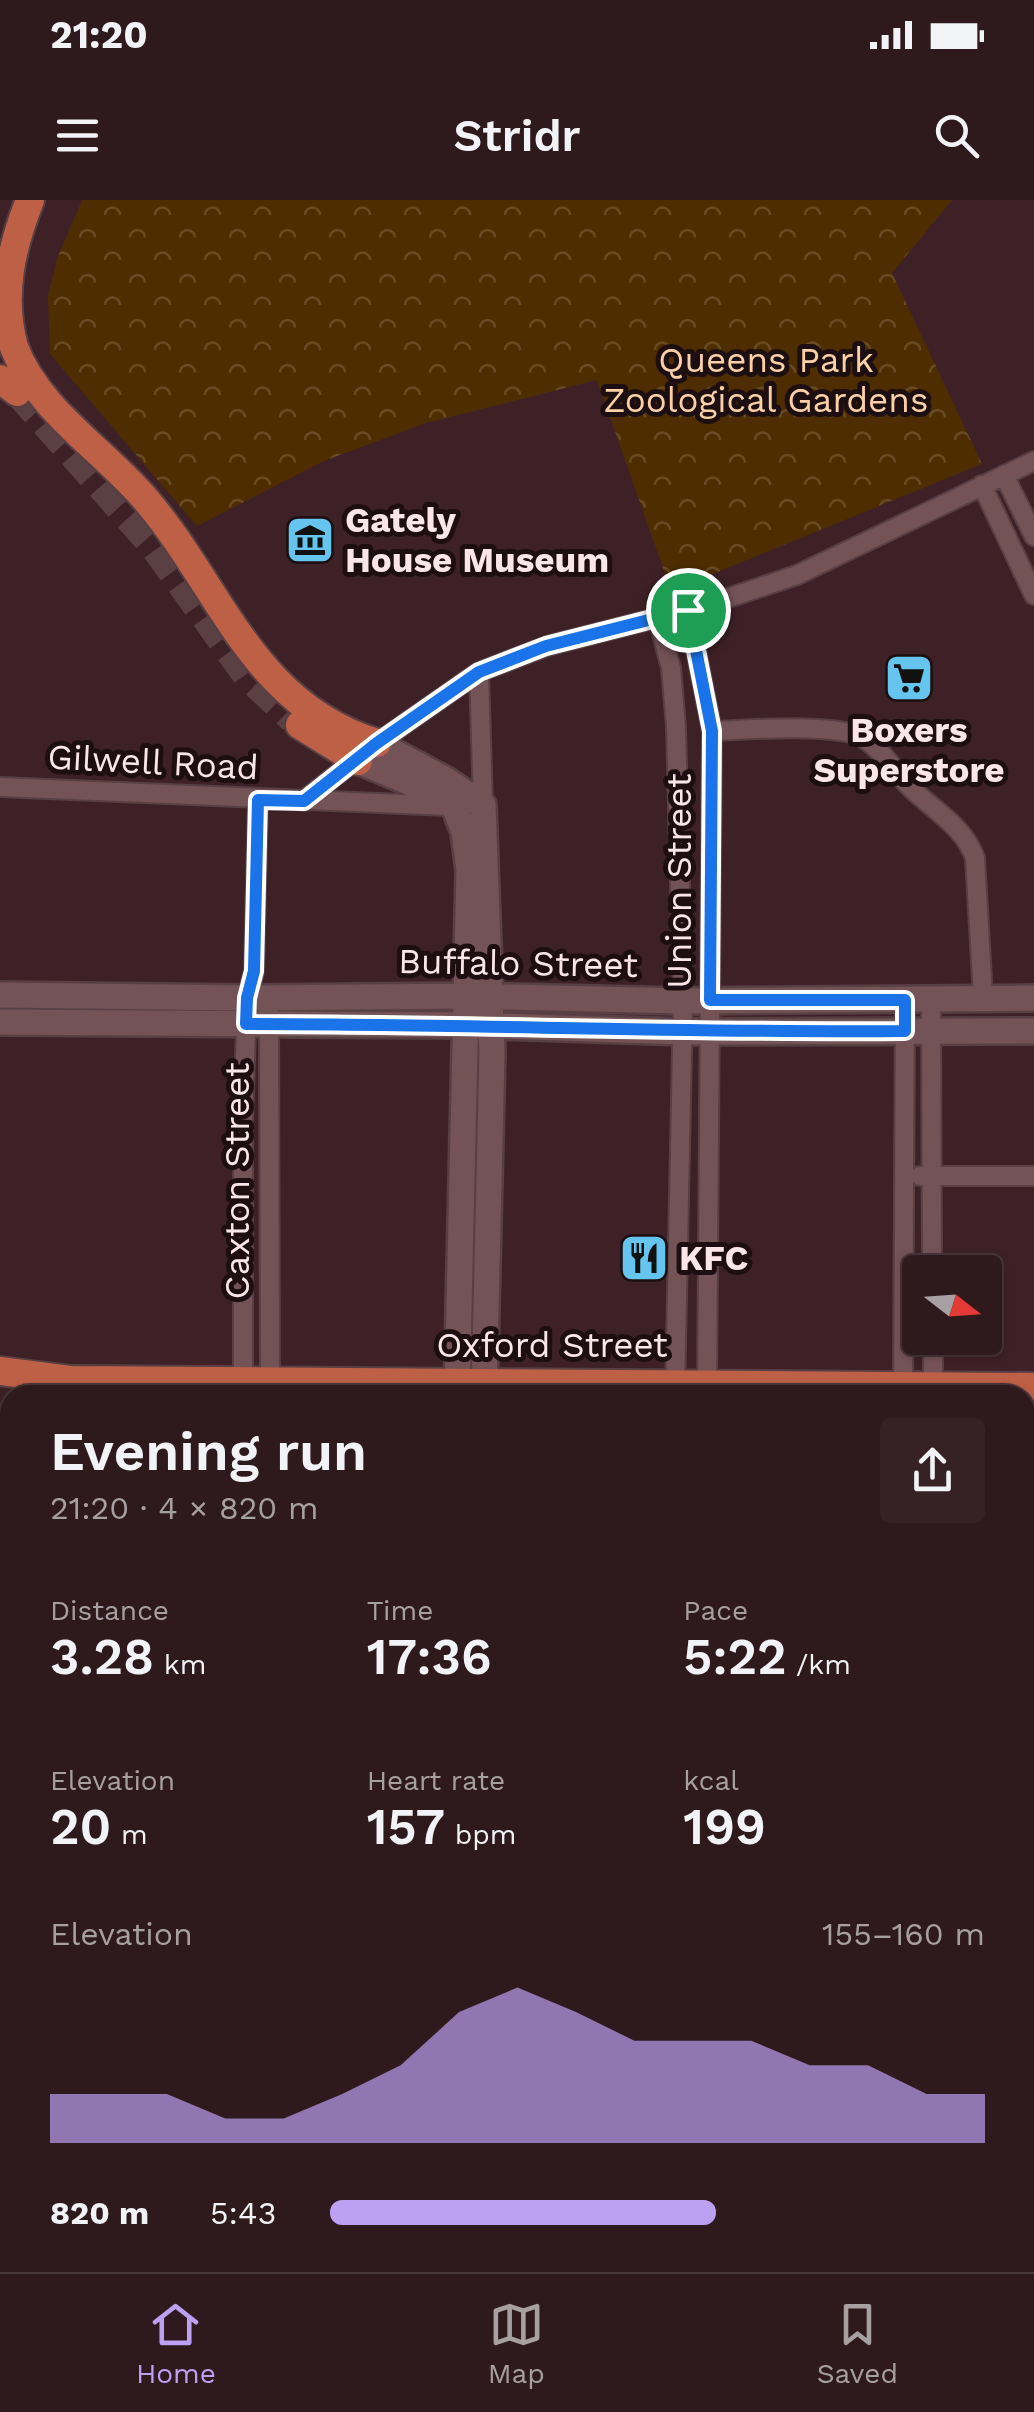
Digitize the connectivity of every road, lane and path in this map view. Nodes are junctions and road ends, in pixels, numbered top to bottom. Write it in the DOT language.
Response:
graph roads {
  1 [pos="14,200"];
  2 [pos="30,200"];
  3 [pos="0,225"];
  4 [pos="1034,461"];
  5 [pos="1004,475"];
  6 [pos="982,485"];
  7 [pos="1034,536"];
  8 [pos="1034,595"];
  9 [pos="688,610"];
  10 [pos="657,616"];
  11 [pos="479,672"];
  12 [pos="293,720"];
  13 [pos="712,731"];
  14 [pos="368,752"];
  15 [pos="0,787"];
  16 [pos="258,800"];
  17 [pos="304,801"];
  18 [pos="483,805"];
  19 [pos="454,806"];
  20 [pos="0,995"];
  21 [pos="479,996"];
  22 [pos="984,997"];
  23 [pos="1034,998"];
  24 [pos="710,1000"];
  25 [pos="918,1000"];
  26 [pos="683,1001"];
  27 [pos="258,1011"];
  28 [pos="0,1022"];
  29 [pos="479,1025"];
  30 [pos="905,1031"];
  31 [pos="684,1032"];
  32 [pos="711,1032"];
  33 [pos="932,1032"];
  34 [pos="1034,1032"];
  35 [pos="904,1176"];
  36 [pos="932,1176"];
  37 [pos="1034,1176"];
  38 [pos="932,1255"];
  39 [pos="933,1355"];
  40 [pos="0,1371"];
  41 [pos="70,1380"];
  42 [pos="50,1385"];
  43 [pos="174,1385"];
  44 [pos="257,1385"];
  45 [pos="257,1385"];
  46 [pos="471,1385"];
  47 [pos="675,1385"];
  48 [pos="707,1385"];
  49 [pos="903,1385"];
  50 [pos="933,1385"];
  1 -- 3 [label="main road"];
  2 -- 14 [label="main road"];
  4 -- 5 [label="street"];
  5 -- 6 [label="street"];
  5 -- 7 [label="street"];
  6 -- 8 [label="street"];
  6 -- 9 [label="street"];
  9 -- 10 [label="street"];
  9 -- 13 [label="street, Union Street"];
  10 -- 11 [label="street"];
  10 -- 26 [label="street, Union Street"];
  11 -- 14 [label="street"];
  11 -- 18 [label="street"];
  12 -- 14 [label="main road"];
  13 -- 22 [label="street"];
  13 -- 24 [label="street, Union Street"];
  14 -- 17 [label="street"];
  14 -- 18 [label="main road"];
  14 -- 19 [label="main road"];
  15 -- 16 [label="street, Gilwell Road"];
  16 -- 17 [label="street, Gilwell Road"];
  16 -- 27 [label="street, Caxton Street"];
  17 -- 19 [label="street, Gilwell Road"];
  18 -- 19 [label="street, Gilwell Road"];
  18 -- 21 [label="main road"];
  19 -- 21 [label="main road"];
  20 -- 27 [label="main road, Buffalo Street"];
  21 -- 26 [label="main road, Buffalo Street"];
  21 -- 27 [label="main road, Buffalo Street"];
  21 -- 29 [label="main road"];
  22 -- 23 [label="main road, Buffalo Street"];
  22 -- 25 [label="main road, Buffalo Street"];
  24 -- 25 [label="main road, Buffalo Street"];
  24 -- 26 [label="main road, Buffalo Street"];
  24 -- 32 [label="street, Union Street"];
  25 -- 30 [label="street"];
  25 -- 33 [label="street"];
  26 -- 31 [label="street, Union Street"];
  27 -- 28 [label="main road, Buffalo Street"];
  27 -- 29 [label="main road, Buffalo Street"];
  27 -- 44 [label="street, Caxton Street"];
  27 -- 45 [label="street, Caxton Street"];
  29 -- 31 [label="main road, Buffalo Street"];
  29 -- 46 [label="main road"];
  30 -- 32 [label="main road, Buffalo Street"];
  30 -- 33 [label="main road, Buffalo Street"];
  30 -- 35 [label="street"];
  31 -- 32 [label="main road, Buffalo Street"];
  31 -- 47 [label="street, Union Street"];
  32 -- 48 [label="street, Union Street"];
  33 -- 34 [label="main road, Buffalo Street"];
  33 -- 36 [label="street"];
  35 -- 36 [label="street"];
  35 -- 49 [label="street"];
  36 -- 37 [label="street"];
  36 -- 38 [label="street"];
  39 -- 50 [label="street"];
  40 -- 41 [label="main road, Oxford Street"];
  41 -- 42 [label="main road, Oxford Street"];
  41 -- 43 [label="main road, Oxford Street"];
}
